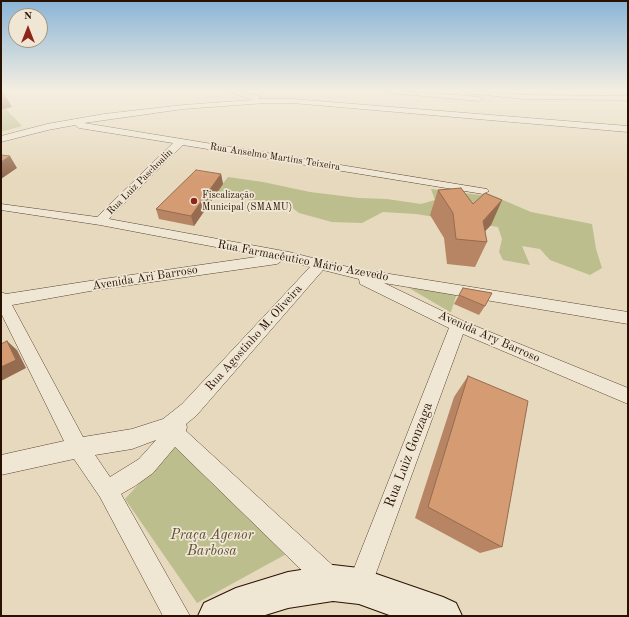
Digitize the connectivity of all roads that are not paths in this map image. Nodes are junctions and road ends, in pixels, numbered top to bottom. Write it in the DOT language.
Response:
graph roads {
  1 [pos="96,120"];
  2 [pos="580,120"];
  3 [pos="68,124"];
  4 [pos="628,129"];
  5 [pos="1,139"];
  6 [pos="180,142"];
  7 [pos="483,191"];
  8 [pos="1,207"];
  9 [pos="100,221"];
  10 [pos="289,257"];
  11 [pos="320,265"];
  12 [pos="352,273"];
  13 [pos="1,300"];
  14 [pos="628,318"];
  15 [pos="458,324"];
  16 [pos="628,396"];
  17 [pos="171,431"];
  18 [pos="78,448"];
  19 [pos="1,465"];
  20 [pos="107,490"];
  21 [pos="346,585"];
  22 [pos="177,616"];
  23 [pos="217,616"];
  24 [pos="443,616"];
  1 -- 3 [label="street"];
  2 -- 4 [label="street"];
  3 -- 5 [label="street"];
  3 -- 6 [label="street, Rua Anselmo Martins Teixeira"];
  6 -- 7 [label="street, Rua Anselmo Martins Teixeira"];
  6 -- 9 [label="street, Rua Luiz Paschoalin"];
  8 -- 9 [label="street, Rua Farmacêutico Mário Azevedo"];
  9 -- 10 [label="street, Rua Farmacêutico Mário Azevedo"];
  10 -- 11 [label="street, Rua Farmacêutico Mário Azevedo"];
  10 -- 13 [label="street, Avenida Ari Barroso"];
  11 -- 12 [label="street, Rua Farmacêutico Mário Azevedo"];
  11 -- 17 [label="street, Rua Agostinho M. Oliveira"];
  12 -- 14 [label="street, Rua Farmacêutico Mário Azevedo"];
  12 -- 15 [label="street, Avenida Ary Barroso"];
  13 -- 18 [label="street"];
  15 -- 16 [label="street, Avenida Ary Barroso"];
  15 -- 21 [label="street, Rua Luiz Gonzaga"];
  17 -- 18 [label="street"];
  17 -- 20 [label="street, Rua Agostinho M. Oliveira"];
  17 -- 21 [label="street"];
  18 -- 19 [label="street"];
  18 -- 20 [label="street"];
  20 -- 22 [label="street"];
  21 -- 23 [label="main road"];
  21 -- 24 [label="main road"];
}
